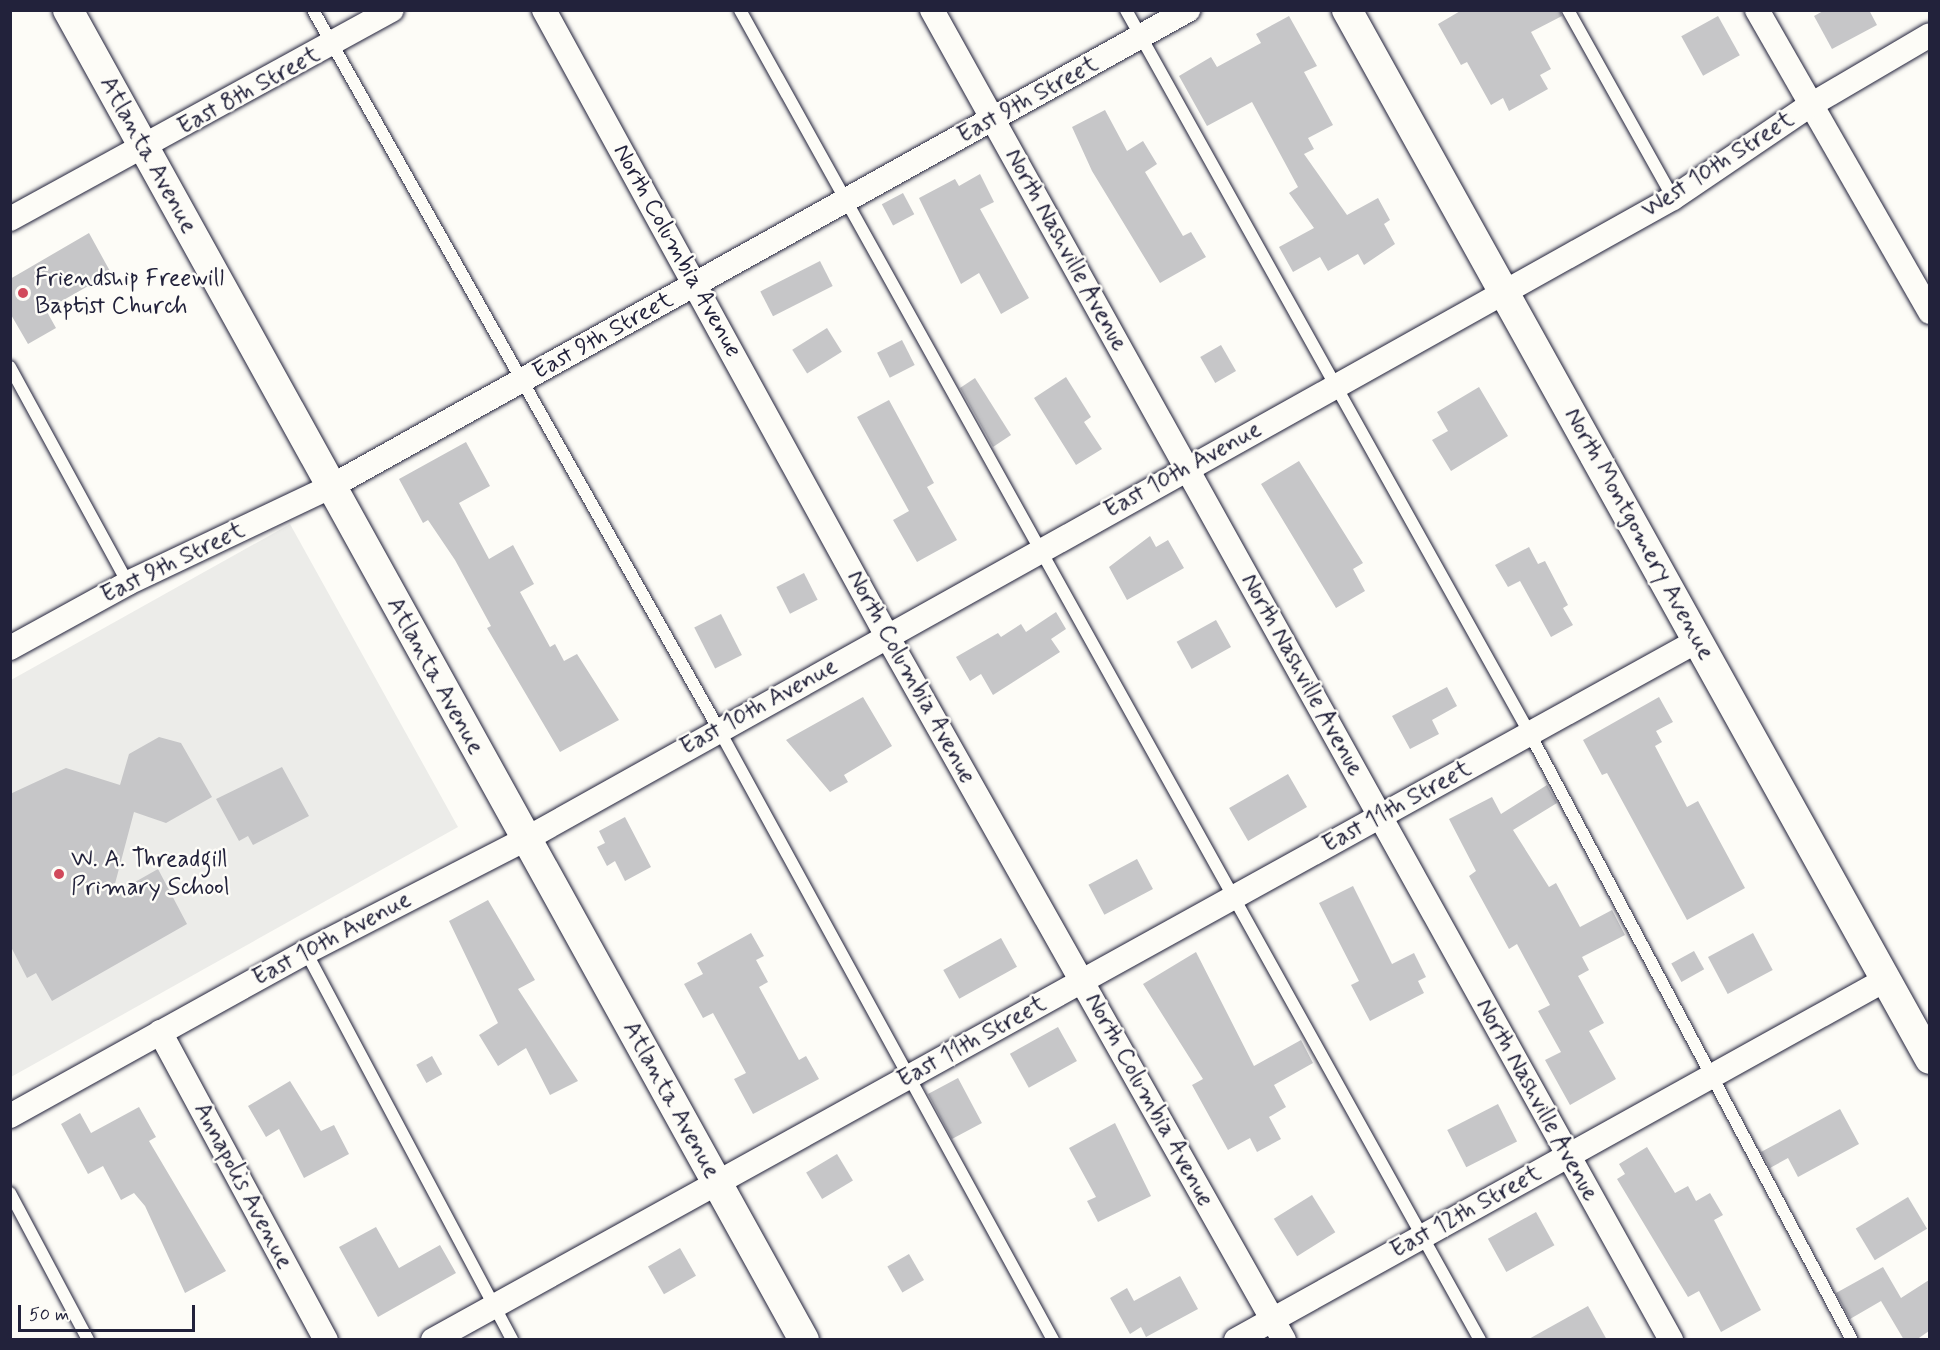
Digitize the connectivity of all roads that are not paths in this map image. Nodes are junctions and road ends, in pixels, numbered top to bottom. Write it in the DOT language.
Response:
graph roads {
  1 [pos="68,10"];
  2 [pos="313,10"];
  3 [pos="391,10"];
  4 [pos="544,10"];
  5 [pos="740,10"];
  6 [pos="932,10"];
  7 [pos="1126,10"];
  8 [pos="1188,10"];
  9 [pos="1347,10"];
  10 [pos="1568,10"];
  11 [pos="1757,10"];
  12 [pos="1929,35"];
  13 [pos="1141,36"];
  14 [pos="332,45"];
  15 [pos="1809,106"];
  16 [pos="995,120"];
  17 [pos="146,149"];
  18 [pos="1672,198"];
  19 [pos="842,202"];
  20 [pos="10,219"];
  21 [pos="696,283"];
  22 [pos="1504,291"];
  23 [pos="1929,312"];
  24 [pos="10,367"];
  25 [pos="520,382"];
  26 [pos="1335,385"];
  27 [pos="1187,469"];
  28 [pos="330,487"];
  29 [pos="1041,548"];
  30 [pos="128,583"];
  31 [pos="887,636"];
  32 [pos="1699,640"];
  33 [pos="10,648"];
  34 [pos="718,729"];
  35 [pos="1530,734"];
  36 [pos="1381,816"];
  37 [pos="526,839"];
  38 [pos="1233,896"];
  39 [pos="306,952"];
  40 [pos="1886,980"];
  41 [pos="1082,981"];
  42 [pos="160,1032"];
  43 [pos="1929,1059"];
  44 [pos="1711,1073"];
  45 [pos="909,1077"];
  46 [pos="10,1116"];
  47 [pos="1567,1155"];
  48 [pos="718,1185"];
  49 [pos="10,1193"];
  50 [pos="1423,1236"];
  51 [pos="494,1307"];
  52 [pos="1278,1329"];
  53 [pos="88,1340"];
  54 [pos="327,1340"];
  55 [pos="433,1340"];
  56 [pos="512,1340"];
  57 [pos="804,1340"];
  58 [pos="1053,1340"];
  59 [pos="1236,1340"];
  60 [pos="1480,1340"];
  61 [pos="1671,1340"];
  62 [pos="1852,1340"];
  1 -- 17 [label="street, Atlanta Avenue"];
  2 -- 14 [label="lane"];
  3 -- 14 [label="street, East 8th Street"];
  4 -- 21 [label="street, North Columbia Avenue"];
  5 -- 19 [label="lane"];
  6 -- 16 [label="street, North Nashville Avenue"];
  7 -- 13 [label="lane"];
  8 -- 13 [label="street, East 9th Street"];
  9 -- 22 [label="street, North Montgomery Avenue"];
  10 -- 18 [label="lane"];
  11 -- 15 [label="street"];
  12 -- 15 [label="street, West 10th Street"];
  13 -- 16 [label="street, East 9th Street"];
  13 -- 26 [label="lane"];
  14 -- 17 [label="street, East 8th Street"];
  14 -- 25 [label="lane"];
  15 -- 18 [label="street, West 10th Street"];
  15 -- 23 [label="street"];
  16 -- 19 [label="street, East 9th Street"];
  16 -- 27 [label="street, North Nashville Avenue"];
  17 -- 20 [label="street, East 8th Street"];
  17 -- 28 [label="street, Atlanta Avenue"];
  18 -- 22 [label="street, West 10th Street"];
  19 -- 21 [label="street, East 9th Street"];
  19 -- 29 [label="lane"];
  21 -- 25 [label="street, East 9th Street"];
  21 -- 31 [label="street, North Columbia Avenue"];
  22 -- 26 [label="street, East 10th Avenue"];
  22 -- 32 [label="street, North Montgomery Avenue"];
  24 -- 30 [label="lane"];
  25 -- 28 [label="street, East 9th Street"];
  25 -- 34 [label="lane"];
  26 -- 27 [label="street, East 10th Avenue"];
  26 -- 35 [label="lane"];
  27 -- 29 [label="street, East 10th Avenue"];
  27 -- 36 [label="street, North Nashville Avenue"];
  28 -- 30 [label="street, East 9th Street"];
  28 -- 37 [label="street, Atlanta Avenue"];
  29 -- 31 [label="street, East 10th Avenue"];
  29 -- 38 [label="lane"];
  30 -- 33 [label="street, East 9th Street"];
  31 -- 34 [label="street, East 10th Avenue"];
  31 -- 41 [label="street, North Columbia Avenue"];
  32 -- 35 [label="street, East 11th Street"];
  32 -- 40 [label="street, North Montgomery Avenue"];
  34 -- 37 [label="street, East 10th Avenue"];
  34 -- 45 [label="lane"];
  35 -- 36 [label="street, East 11th Street"];
  35 -- 44 [label="lane"];
  36 -- 38 [label="street, East 11th Street"];
  36 -- 47 [label="street, North Nashville Avenue"];
  37 -- 39 [label="street, East 10th Avenue"];
  37 -- 48 [label="street, Atlanta Avenue"];
  38 -- 41 [label="street, East 11th Street"];
  38 -- 50 [label="lane"];
  39 -- 42 [label="street, East 10th Avenue"];
  39 -- 51 [label="lane"];
  40 -- 43 [label="street, North Montgomery Avenue"];
  40 -- 44 [label="street, East 12th Street"];
  41 -- 45 [label="street, East 11th Street"];
  41 -- 52 [label="street, North Columbia Avenue"];
  42 -- 46 [label="street, East 10th Avenue"];
  42 -- 54 [label="street, Annapolis Avenue"];
  44 -- 47 [label="street, East 12th Street"];
  44 -- 62 [label="lane"];
  45 -- 48 [label="street, East 11th Street"];
  45 -- 58 [label="lane"];
  47 -- 50 [label="street, East 12th Street"];
  47 -- 61 [label="street, North Nashville Avenue"];
  48 -- 51 [label="street, East 11th Street"];
  48 -- 57 [label="street, Atlanta Avenue"];
  49 -- 53 [label="lane"];
  50 -- 52 [label="street, East 12th Street"];
  50 -- 60 [label="lane"];
  51 -- 55 [label="street, East 11th Street"];
  51 -- 56 [label="lane"];
  52 -- 59 [label="street, East 12th Street"];
}
